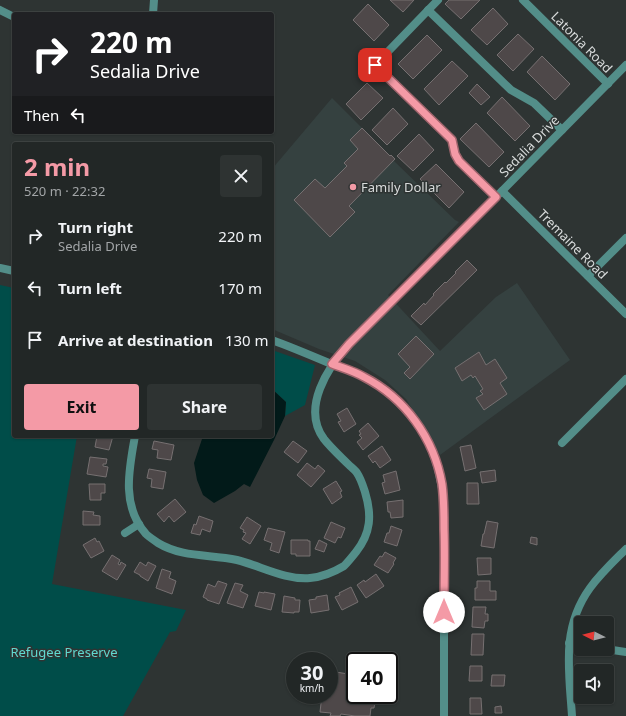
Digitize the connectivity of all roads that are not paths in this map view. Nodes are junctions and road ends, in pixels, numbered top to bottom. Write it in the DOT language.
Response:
graph roads {
  1 [pos="154,0"];
  2 [pos="438,0"];
  3 [pos="523,0"];
  4 [pos="0,10"];
  5 [pos="428,10"];
  6 [pos="153,12"];
  7 [pos="12,16"];
  8 [pos="626,65"];
  9 [pos="608,84"];
  10 [pos="562,130"];
  11 [pos="502,191"];
  12 [pos="496,197"];
  13 [pos="626,238"];
  14 [pos="0,268"];
  15 [pos="12,271"];
  16 [pos="588,276"];
  17 [pos="626,314"];
  18 [pos="274,341"];
  19 [pos="332,364"];
  20 [pos="626,379"];
  21 [pos="135,438"];
  22 [pos="562,443"];
  23 [pos="139,524"];
  24 [pos="125,533"];
  25 [pos="626,549"];
  26 [pos="569,643"];
  27 [pos="574,644"];
  28 [pos="614,650"];
  29 [pos="626,652"];
  30 [pos="444,716"];
  31 [pos="572,716"];
  1 -- 6 [label="street"];
  2 -- 5 [label="street"];
  3 -- 9 [label="street, Latonia Road"];
  4 -- 7 [label="street"];
  5 -- 10 [label="street"];
  5 -- 12 [label="street"];
  8 -- 9 [label="street, Sedalia Drive"];
  9 -- 10 [label="street, Sedalia Drive"];
  10 -- 11 [label="street, Sedalia Drive"];
  11 -- 12 [label="street, Sedalia Drive"];
  11 -- 16 [label="street, Tremaine Road"];
  12 -- 19 [label="street, Sedalia Drive"];
  13 -- 16 [label="street"];
  14 -- 15 [label="street"];
  16 -- 17 [label="street, Tremaine Road"];
  18 -- 19 [label="street"];
  19 -- 23 [label="street, Sedalia Drive"];
  19 -- 30 [label="street"];
  20 -- 22 [label="street"];
  21 -- 23 [label="street, Sedalia Drive"];
  23 -- 24 [label="street"];
  25 -- 26 [label="street"];
  26 -- 27 [label="street"];
  26 -- 31 [label="street"];
  28 -- 29 [label="street"];
}
